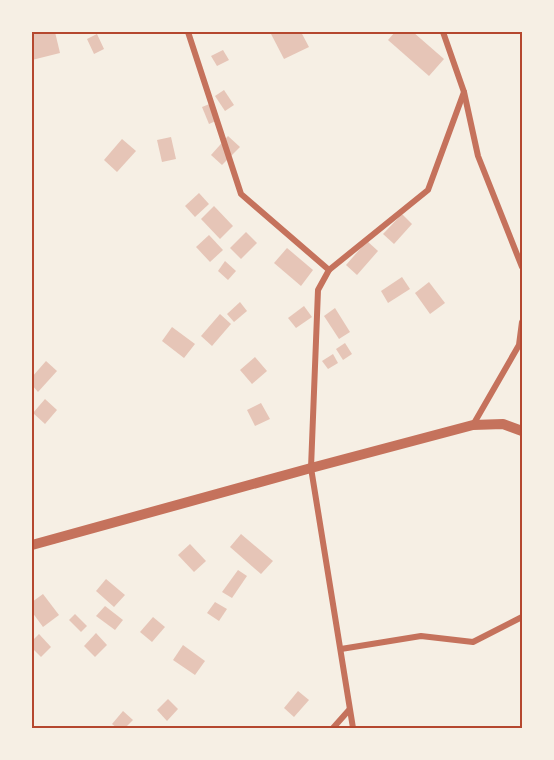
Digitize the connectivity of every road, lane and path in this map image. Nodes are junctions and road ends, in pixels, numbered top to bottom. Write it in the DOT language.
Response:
graph roads {
  1 [pos="188,32"];
  2 [pos="443,32"];
  3 [pos="464,92"];
  4 [pos="522,267"];
  5 [pos="329,270"];
  6 [pos="522,322"];
  7 [pos="473,425"];
  8 [pos="522,431"];
  9 [pos="311,468"];
  10 [pos="32,545"];
  11 [pos="522,617"];
  12 [pos="341,649"];
  13 [pos="349,710"];
  14 [pos="333,729"];
  15 [pos="353,729"];
  1 -- 5 [label="street"];
  2 -- 3 [label="street"];
  3 -- 4 [label="street"];
  3 -- 5 [label="street"];
  5 -- 9 [label="street"];
  6 -- 7 [label="street"];
  7 -- 8 [label="street"];
  7 -- 9 [label="street"];
  9 -- 10 [label="street"];
  9 -- 12 [label="street"];
  11 -- 12 [label="street"];
  12 -- 13 [label="street"];
  13 -- 14 [label="street"];
  13 -- 15 [label="street"];
}
